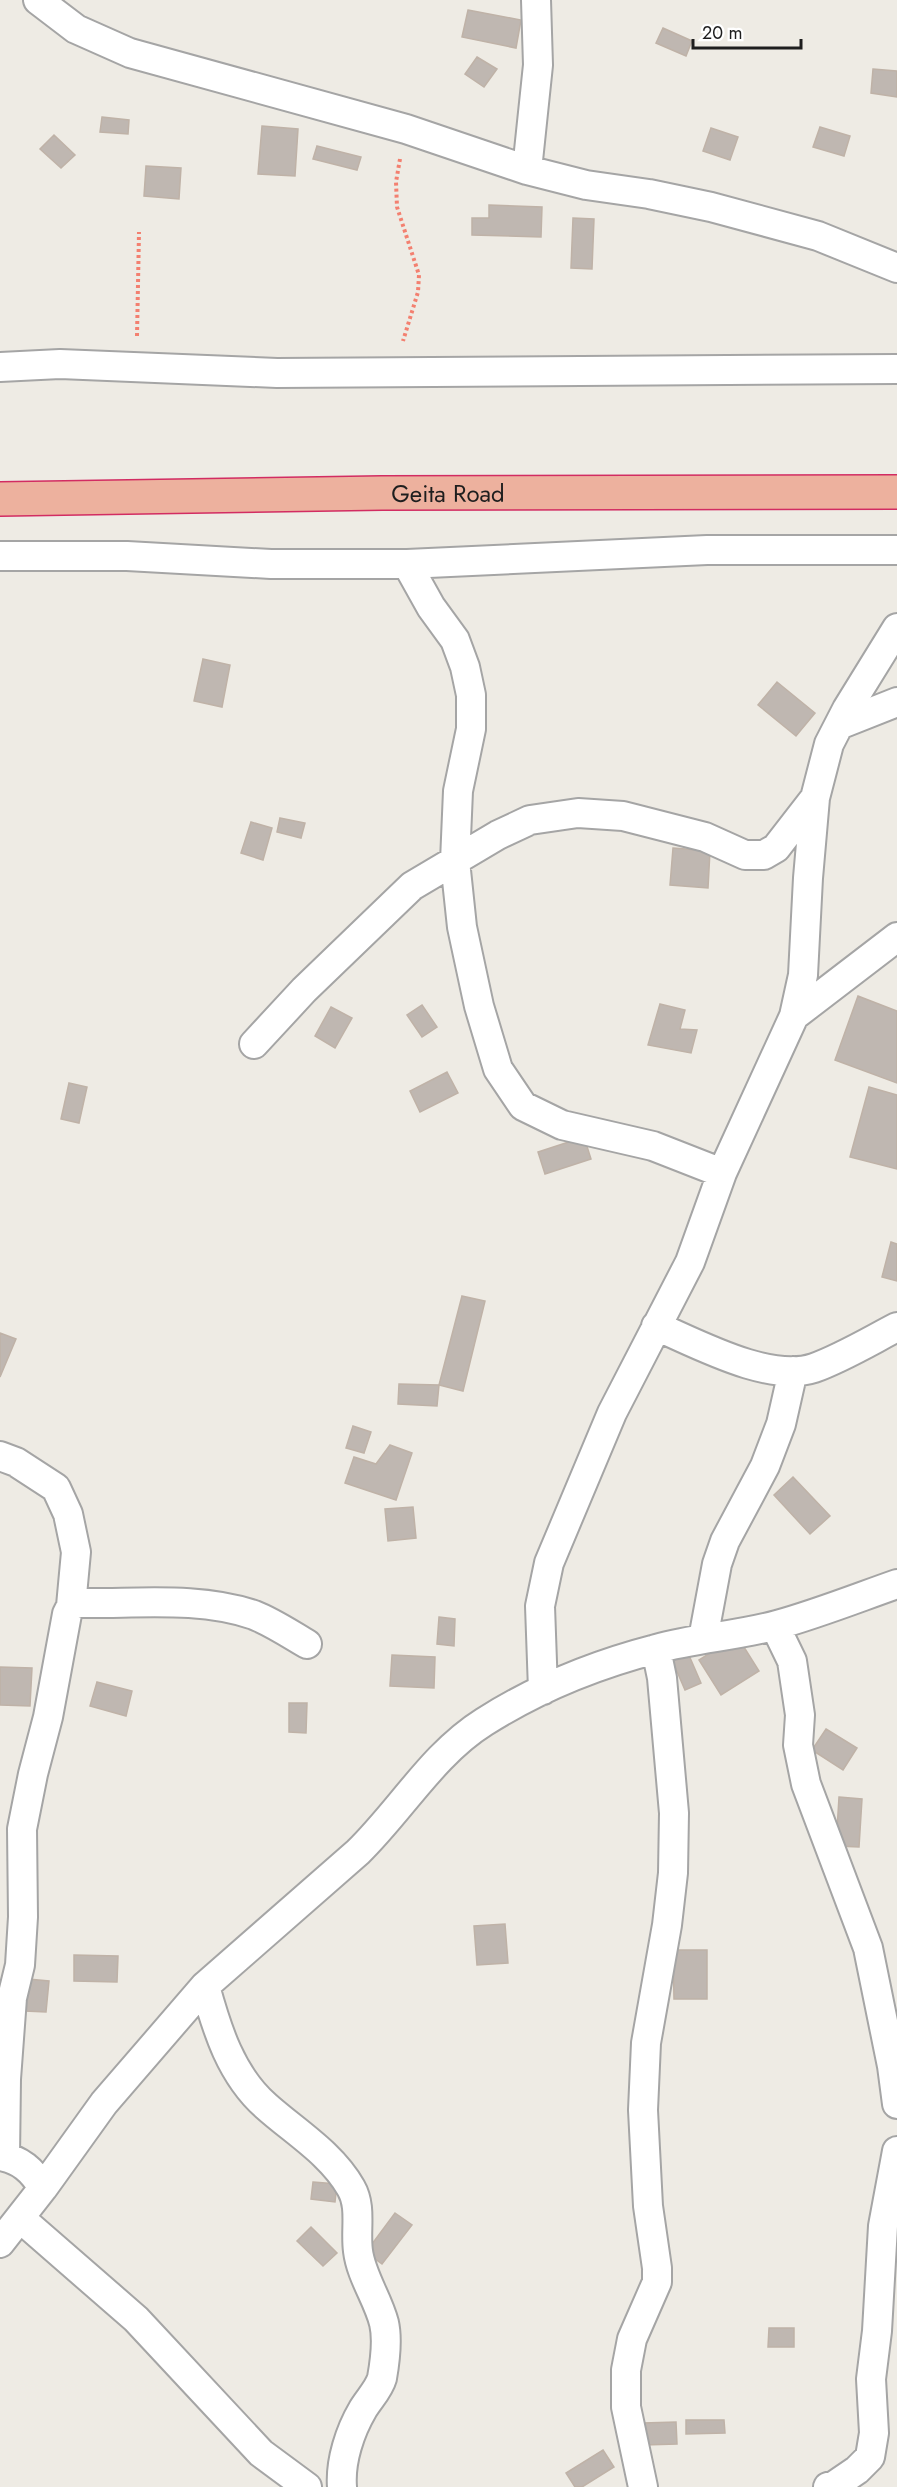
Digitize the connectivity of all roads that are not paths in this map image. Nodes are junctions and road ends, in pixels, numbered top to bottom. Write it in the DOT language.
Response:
graph roads {
  1 [pos="38,0"];
  2 [pos="536,0"];
  3 [pos="527,170"];
  4 [pos="897,268"];
  5 [pos="0,367"];
  6 [pos="897,369"];
  7 [pos="897,492"];
  8 [pos="0,499"];
  9 [pos="897,550"];
  10 [pos="0,555"];
  11 [pos="407,564"];
  12 [pos="897,628"];
  13 [pos="897,702"];
  14 [pos="838,725"];
  15 [pos="815,798"];
  16 [pos="455,861"];
  17 [pos="897,937"];
  18 [pos="794,1016"];
  19 [pos="254,1044"];
  20 [pos="722,1173"];
  21 [pos="657,1326"];
  22 [pos="897,1328"];
  23 [pos="793,1371"];
  24 [pos="0,1456"];
  25 [pos="897,1584"];
  26 [pos="71,1606"];
  27 [pos="776,1626"];
  28 [pos="703,1639"];
  29 [pos="307,1644"];
  30 [pos="656,1649"];
  31 [pos="543,1690"];
  32 [pos="205,1986"];
  33 [pos="897,2104"];
  34 [pos="897,2151"];
  35 [pos="2,2157"];
  36 [pos="43,2188"];
  37 [pos="20,2218"];
  38 [pos="0,2243"];
  39 [pos="307,2487"];
  40 [pos="342,2487"];
  41 [pos="643,2487"];
  42 [pos="828,2487"];
  1 -- 3 [label="street"];
  2 -- 3 [label="street"];
  3 -- 4 [label="street"];
  5 -- 6 [label="street"];
  7 -- 8 [label="highway, Geita Road"];
  9 -- 11 [label="street"];
  10 -- 11 [label="street"];
  11 -- 16 [label="street"];
  12 -- 14 [label="street"];
  13 -- 14 [label="street"];
  14 -- 15 [label="street"];
  15 -- 16 [label="street"];
  15 -- 18 [label="street"];
  16 -- 19 [label="street"];
  16 -- 20 [label="street"];
  17 -- 18 [label="street"];
  18 -- 20 [label="street"];
  20 -- 21 [label="street"];
  21 -- 23 [label="street"];
  21 -- 31 [label="street"];
  22 -- 23 [label="street"];
  23 -- 28 [label="street"];
  24 -- 26 [label="street"];
  25 -- 27 [label="street"];
  26 -- 29 [label="street"];
  26 -- 35 [label="street"];
  27 -- 28 [label="street"];
  27 -- 33 [label="street"];
  28 -- 30 [label="street"];
  30 -- 31 [label="street"];
  30 -- 41 [label="street"];
  31 -- 32 [label="street"];
  32 -- 36 [label="street"];
  32 -- 40 [label="street"];
  34 -- 42 [label="street"];
  35 -- 36 [label="street"];
  36 -- 37 [label="street"];
  37 -- 38 [label="street"];
  37 -- 39 [label="street"];
}
